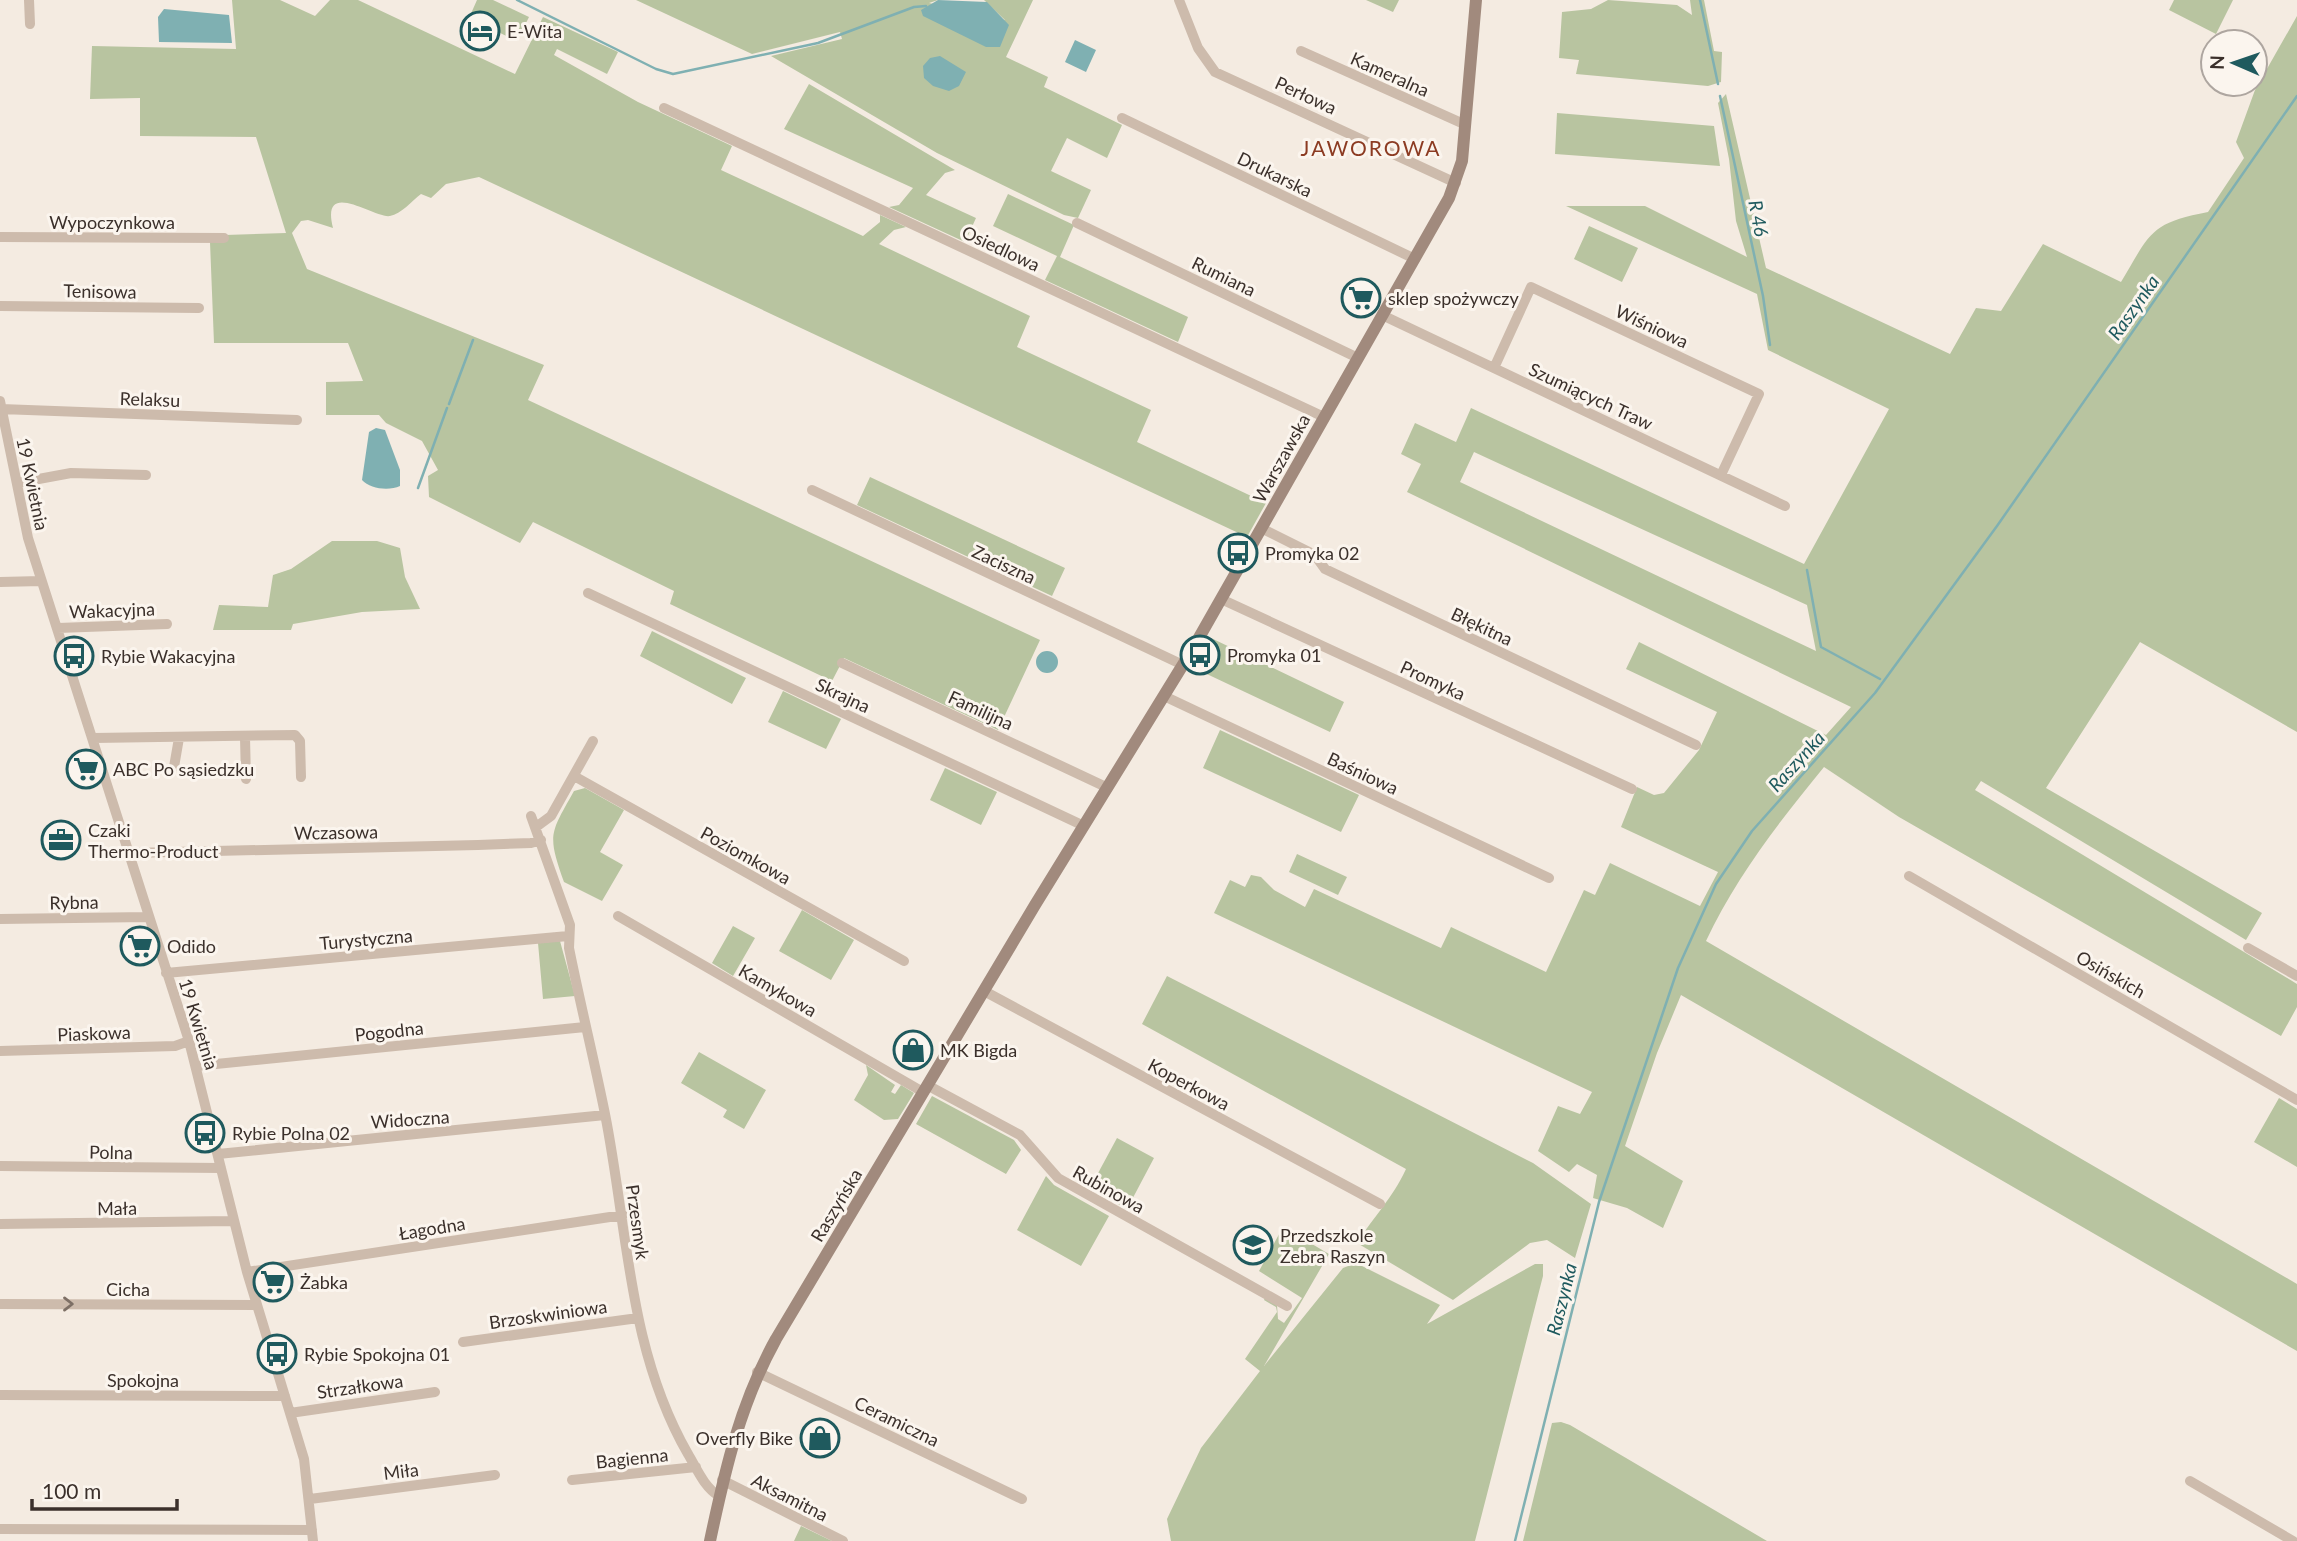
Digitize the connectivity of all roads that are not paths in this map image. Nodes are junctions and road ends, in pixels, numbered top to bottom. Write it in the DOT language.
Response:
graph roads {
  1 [pos="29,0"];
  2 [pos="1179,0"];
  3 [pos="1476,0"];
  4 [pos="30,24"];
  5 [pos="1301,51"];
  6 [pos="664,107"];
  7 [pos="1122,118"];
  8 [pos="1466,125"];
  9 [pos="1456,183"];
  10 [pos="1077,223"];
  11 [pos="0,237"];
  12 [pos="224,238"];
  13 [pos="1415,259"];
  14 [pos="0,306"];
  15 [pos="199,308"];
  16 [pos="1382,315"];
  17 [pos="1358,358"];
  18 [pos="1494,368"];
  19 [pos="1,405"];
  20 [pos="1324,417"];
  21 [pos="297,420"];
  22 [pos="146,475"];
  23 [pos="1721,475"];
  24 [pos="17,483"];
  25 [pos="812,490"];
  26 [pos="1785,506"];
  27 [pos="1261,528"];
  28 [pos="41,581"];
  29 [pos="0,582"];
  30 [pos="588,593"];
  31 [pos="1222,599"];
  32 [pos="167,624"];
  33 [pos="58,628"];
  34 [pos="842,663"];
  35 [pos="1183,665"];
  36 [pos="1164,696"];
  37 [pos="245,737"];
  38 [pos="94,738"];
  39 [pos="179,738"];
  40 [pos="593,741"];
  41 [pos="1696,745"];
  42 [pos="174,767"];
  43 [pos="574,776"];
  44 [pos="301,777"];
  45 [pos="246,779"];
  46 [pos="1106,787"];
  47 [pos="1632,789"];
  48 [pos="530,816"];
  49 [pos="1084,826"];
  50 [pos="536,827"];
  51 [pos="541,839"];
  52 [pos="131,853"];
  53 [pos="1909,876"];
  54 [pos="1549,877"];
  55 [pos="1035,905"];
  56 [pos="618,916"];
  57 [pos="148,917"];
  58 [pos="0,919"];
  59 [pos="568,936"];
  60 [pos="2248,948"];
  61 [pos="904,961"];
  62 [pos="166,973"];
  63 [pos="2297,976"];
  64 [pos="984,992"];
  65 [pos="585,1027"];
  66 [pos="189,1041"];
  67 [pos="0,1051"];
  68 [pos="196,1066"];
  69 [pos="925,1088"];
  70 [pos="2297,1100"];
  71 [pos="605,1115"];
  72 [pos="218,1154"];
  73 [pos="0,1166"];
  74 [pos="221,1168"];
  75 [pos="1380,1204"];
  76 [pos="623,1215"];
  77 [pos="233,1221"];
  78 [pos="0,1224"];
  79 [pos="247,1272"];
  80 [pos="0,1304"];
  81 [pos="257,1305"];
  82 [pos="1287,1307"];
  83 [pos="638,1318"];
  84 [pos="463,1342"];
  85 [pos="757,1373"];
  86 [pos="435,1391"];
  87 [pos="0,1395"];
  88 [pos="285,1396"];
  89 [pos="290,1413"];
  90 [pos="696,1467"];
  91 [pos="495,1475"];
  92 [pos="572,1480"];
  93 [pos="722,1480"];
  94 [pos="2190,1481"];
  95 [pos="719,1496"];
  96 [pos="310,1499"];
  97 [pos="1023,1499"];
  98 [pos="0,1529"];
  99 [pos="312,1536"];
  100 [pos="710,1541"];
  101 [pos="843,1541"];
  102 [pos="2293,1541"];
  1 -- 4 [label="street"];
  2 -- 9 [label="street, Perłowa"];
  3 -- 8 [label="street, Warszawska"];
  5 -- 8 [label="street, Kameralna"];
  6 -- 20 [label="street, Osiedlowa"];
  7 -- 13 [label="street, Drukarska"];
  8 -- 9 [label="street, Warszawska"];
  9 -- 13 [label="street, Warszawska"];
  10 -- 17 [label="street, Rumiana"];
  11 -- 12 [label="street, Wypoczynkowa"];
  13 -- 16 [label="street, Warszawska"];
  14 -- 15 [label="street, Tenisowa"];
  16 -- 17 [label="street, Warszawska"];
  16 -- 18 [label="street, Szumiących Traw"];
  17 -- 20 [label="street, Warszawska"];
  18 -- 23 [label="street, Szumiących Traw"];
  18 -- 23 [label="street, Wiśniowa"];
  19 -- 21 [label="street, Relaksu"];
  19 -- 24 [label="street, 19 Kwietnia"];
  20 -- 27 [label="street, Warszawska"];
  22 -- 24 [label="street"];
  23 -- 26 [label="street, Szumiących Traw"];
  24 -- 28 [label="street, 19 Kwietnia"];
  25 -- 35 [label="street, Zaciszna"];
  27 -- 31 [label="street, Warszawska"];
  27 -- 41 [label="street, Błękitna"];
  28 -- 29 [label="street"];
  28 -- 33 [label="street, 19 Kwietnia"];
  30 -- 49 [label="street, Skrajna"];
  31 -- 35 [label="street, Warszawska"];
  31 -- 47 [label="street, Promyka"];
  32 -- 33 [label="street, Wakacyjna"];
  33 -- 38 [label="street, 19 Kwietnia"];
  34 -- 46 [label="street, Familijna"];
  35 -- 36 [label="street, Warszawska"];
  36 -- 46 [label="street, Warszawska"];
  36 -- 54 [label="street, Baśniowa"];
  37 -- 39 [label="street"];
  37 -- 44 [label="street"];
  37 -- 45 [label="street"];
  38 -- 39 [label="street"];
  38 -- 52 [label="street, 19 Kwietnia"];
  39 -- 42 [label="street"];
  40 -- 43 [label="street"];
  43 -- 50 [label="street"];
  43 -- 61 [label="street, Poziomkowa"];
  46 -- 49 [label="street, Warszawska"];
  48 -- 50 [label="street, Przesmyk"];
  49 -- 55 [label="street, Warszawska"];
  50 -- 51 [label="street, Przesmyk"];
  51 -- 52 [label="street, Wczasowa"];
  51 -- 59 [label="street, Przesmyk"];
  52 -- 57 [label="street, 19 Kwietnia"];
  53 -- 70 [label="street, Osińskich"];
  55 -- 64 [label="street, Raszyńska"];
  56 -- 69 [label="street, Kamykowa"];
  57 -- 58 [label="street, Rybna"];
  57 -- 62 [label="street, 19 Kwietnia"];
  59 -- 62 [label="street, Turystyczna"];
  59 -- 65 [label="street, Przesmyk"];
  60 -- 63 [label="street"];
  62 -- 66 [label="street, 19 Kwietnia"];
  64 -- 69 [label="street, Raszyńska"];
  64 -- 75 [label="street, Koperkowa"];
  65 -- 68 [label="street, Pogodna"];
  65 -- 71 [label="street, Przesmyk"];
  66 -- 67 [label="street, Piaskowa"];
  66 -- 68 [label="street, 19 Kwietnia"];
  68 -- 72 [label="street, 19 Kwietnia"];
  69 -- 82 [label="street, Rubinowa"];
  69 -- 85 [label="street, Raszyńska"];
  71 -- 72 [label="street, Widoczna"];
  71 -- 76 [label="street, Przesmyk"];
  72 -- 74 [label="street, 19 Kwietnia"];
  73 -- 74 [label="street, Polna"];
  74 -- 77 [label="street, 19 Kwietnia"];
  76 -- 79 [label="street, Łagodna"];
  76 -- 83 [label="street, Przesmyk"];
  77 -- 78 [label="street, Mała"];
  77 -- 79 [label="street, 19 Kwietnia"];
  79 -- 81 [label="street, 19 Kwietnia"];
  80 -- 81 [label="street, Cicha, one-way"];
  81 -- 88 [label="street, 19 Kwietnia"];
  83 -- 84 [label="street, Brzoskwiniowa"];
  83 -- 90 [label="street, Przesmyk"];
  85 -- 93 [label="street, Raszyńska"];
  85 -- 97 [label="street, Ceramiczna"];
  86 -- 89 [label="street, Strzałkowa"];
  87 -- 88 [label="street, Spokojna"];
  88 -- 89 [label="street, 19 Kwietnia"];
  89 -- 96 [label="street, 19 Kwietnia"];
  90 -- 92 [label="street, Bagienna"];
  90 -- 95 [label="street, Przesmyk"];
  91 -- 96 [label="street, Miła"];
  93 -- 95 [label="street, Raszyńska"];
  93 -- 101 [label="street, Aksamitna"];
  94 -- 102 [label="street"];
  95 -- 100 [label="street, Raszyńska"];
  96 -- 99 [label="street, 19 Kwietnia"];
  98 -- 99 [label="street"];
}
